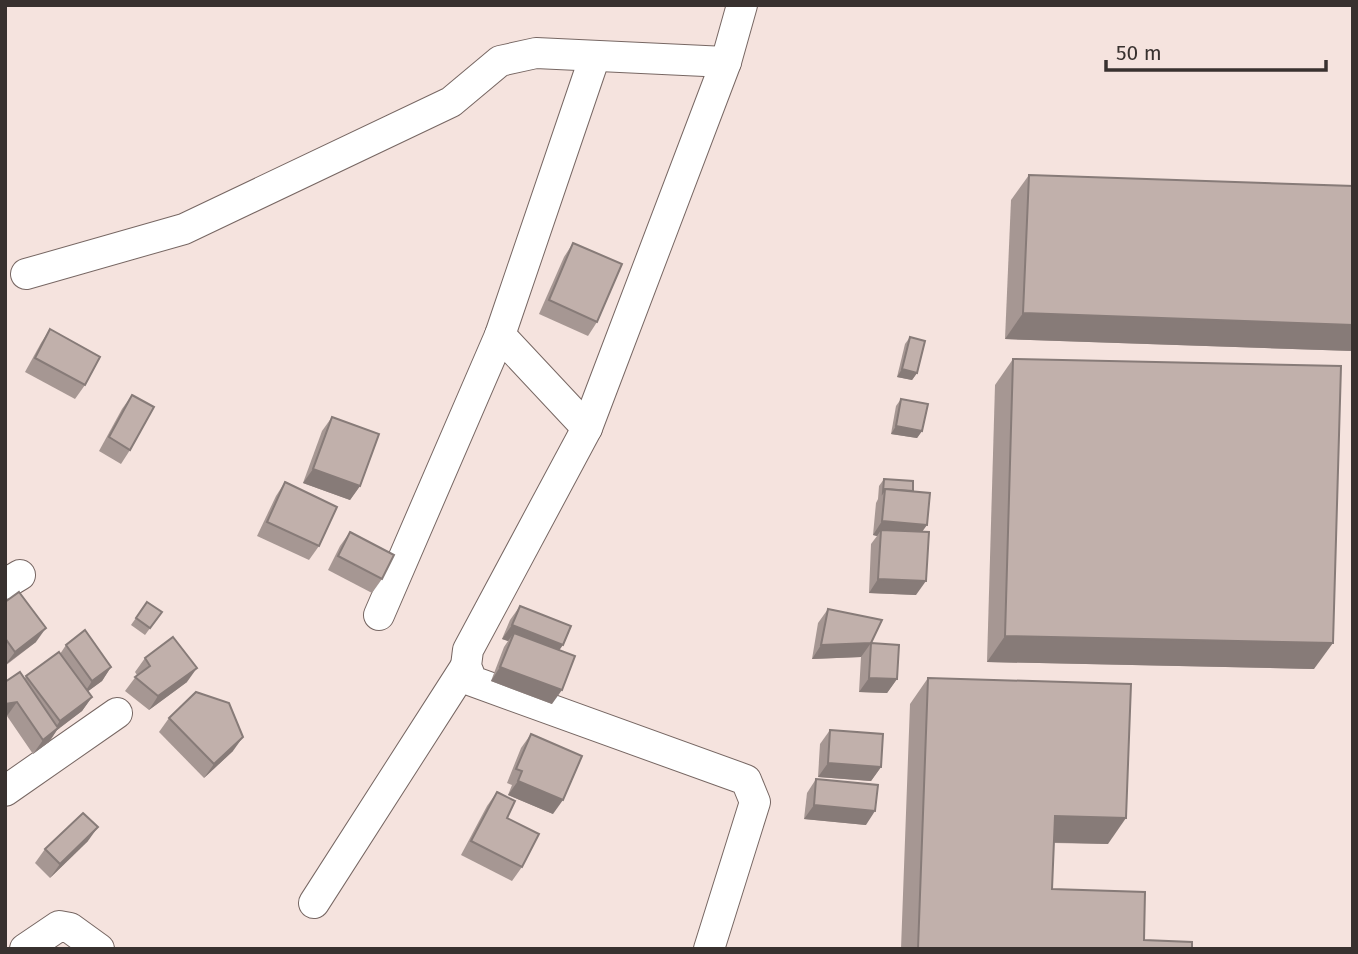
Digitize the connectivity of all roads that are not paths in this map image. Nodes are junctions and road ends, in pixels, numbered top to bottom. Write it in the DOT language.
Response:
graph roads {
  1 [pos="742,5"];
  2 [pos="595,55"];
  3 [pos="726,62"];
  4 [pos="26,274"];
  5 [pos="500,335"];
  6 [pos="587,428"];
  7 [pos="379,615"];
  8 [pos="467,666"];
  9 [pos="117,713"];
  10 [pos="5,791"];
  11 [pos="314,904"];
  12 [pos="25,949"];
  13 [pos="99,949"];
  14 [pos="709,949"];
  1 -- 3 [label="street"];
  2 -- 3 [label="street"];
  2 -- 4 [label="street"];
  2 -- 5 [label="street"];
  3 -- 6 [label="street"];
  5 -- 6 [label="street"];
  5 -- 7 [label="street"];
  6 -- 8 [label="street"];
  8 -- 11 [label="street"];
  8 -- 14 [label="street"];
  9 -- 10 [label="street"];
  12 -- 13 [label="street"];
}
